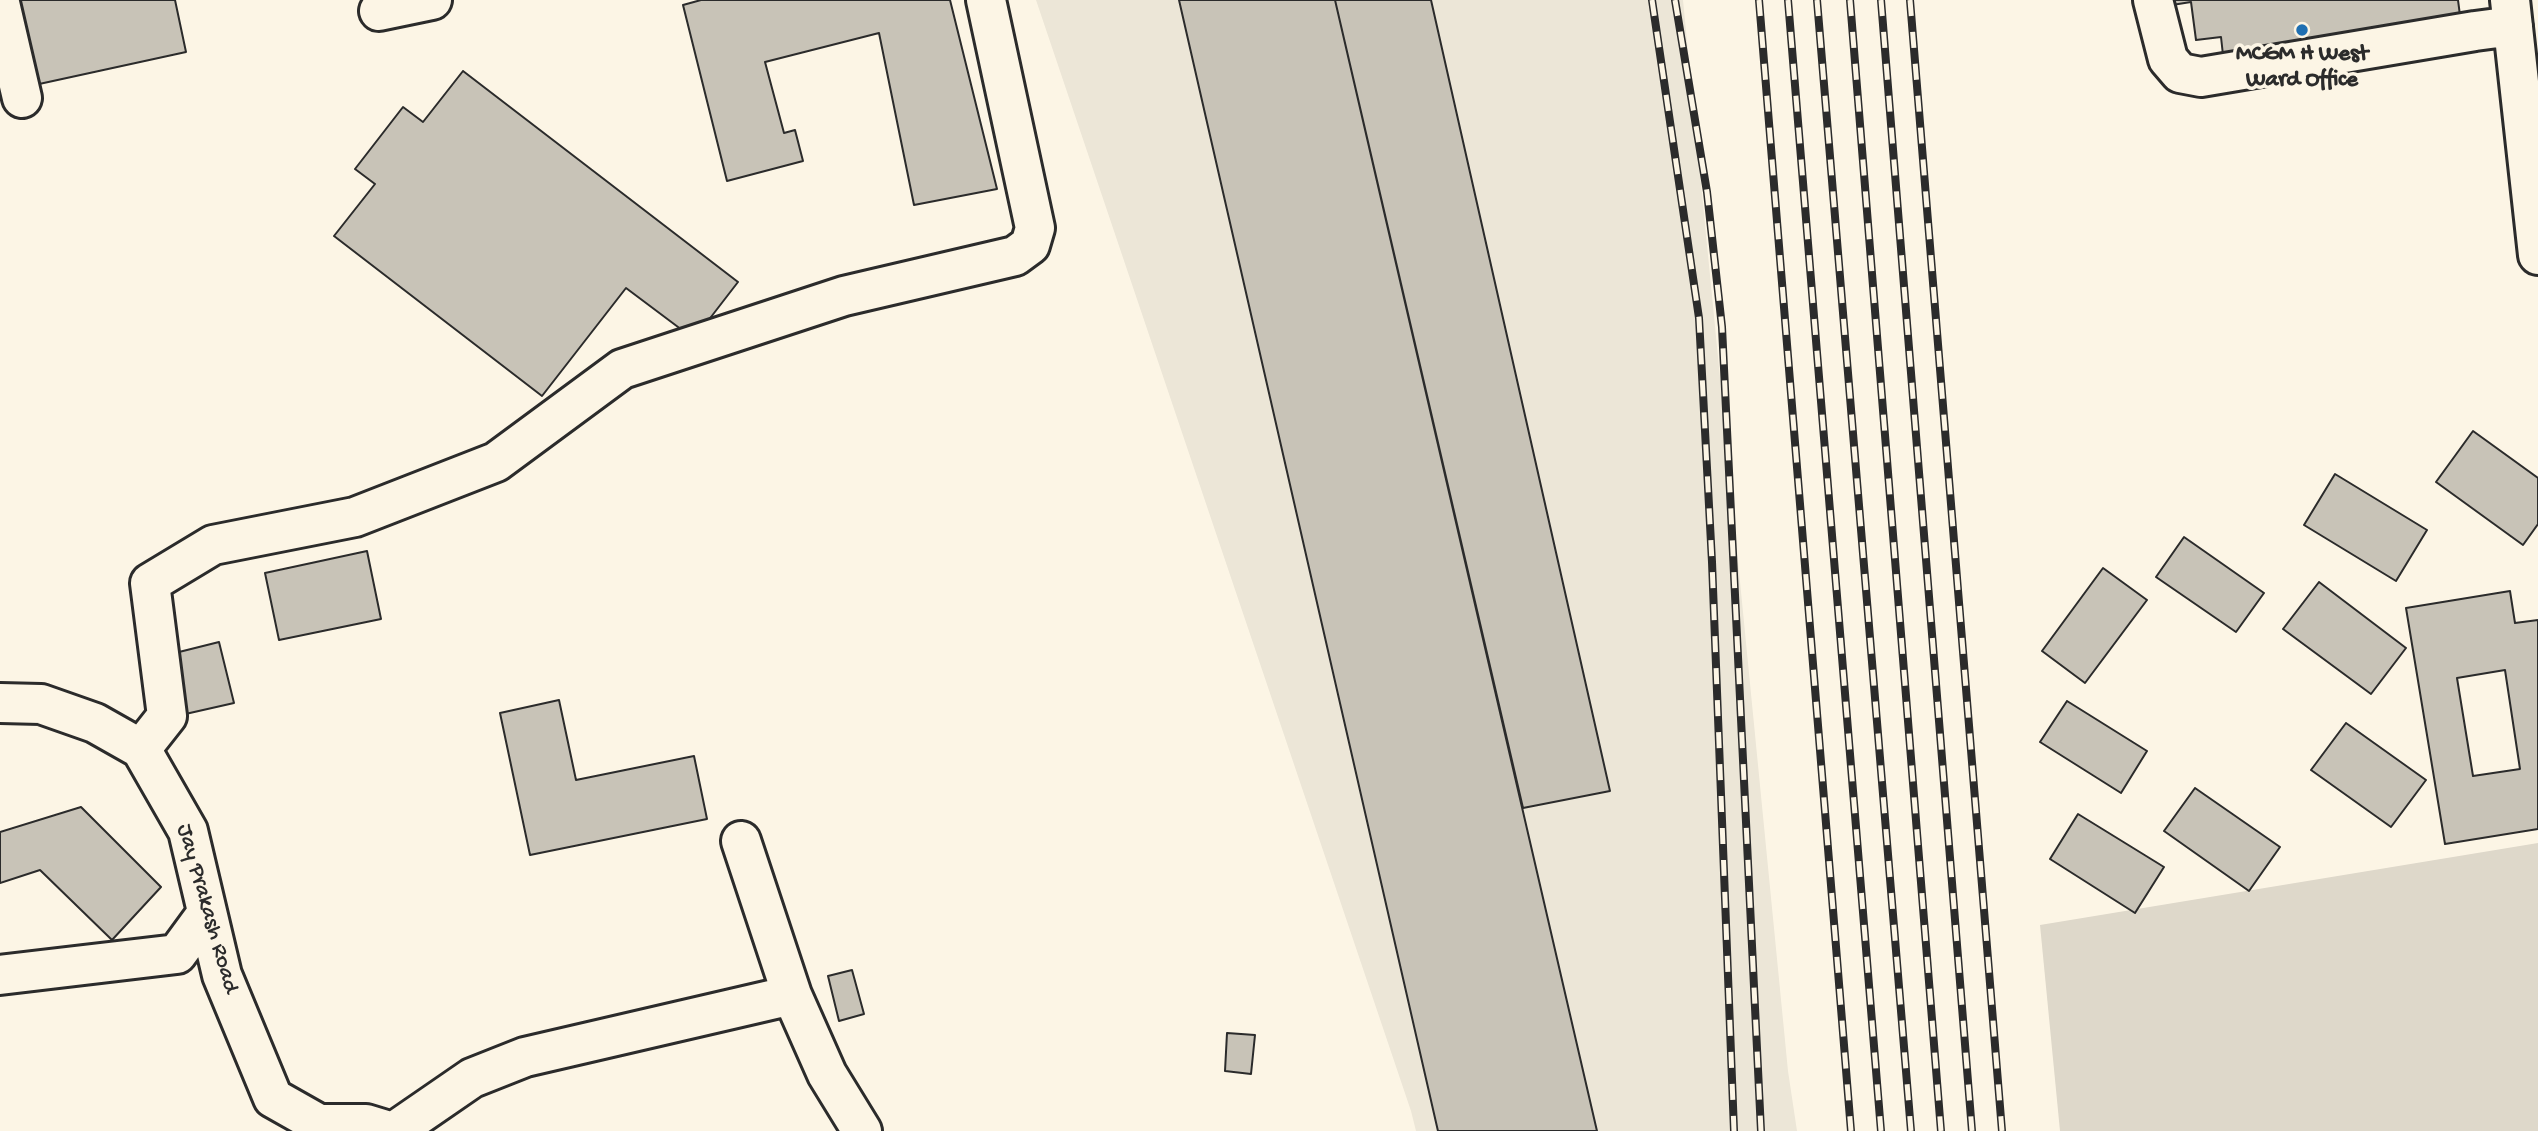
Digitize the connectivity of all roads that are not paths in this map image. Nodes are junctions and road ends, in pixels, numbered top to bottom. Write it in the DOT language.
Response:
graph roads {
  1 [pos="432,0"];
  2 [pos="986,0"];
  3 [pos="2153,0"];
  4 [pos="0,3"];
  5 [pos="379,11"];
  6 [pos="2512,13"];
  7 [pos="2473,15"];
  8 [pos="22,98"];
  9 [pos="2538,255"];
  10 [pos="0,703"];
  11 [pos="141,749"];
  12 [pos="741,841"];
  13 [pos="207,913"];
  14 [pos="0,975"];
  15 [pos="792,995"];
  16 [pos="389,1131"];
  17 [pos="395,1131"];
  18 [pos="862,1131"];
  1 -- 5 [label="street"];
  2 -- 11 [label="street"];
  3 -- 7 [label="street"];
  4 -- 8 [label="street"];
  6 -- 7 [label="street"];
  6 -- 9 [label="street"];
  10 -- 11 [label="street"];
  11 -- 13 [label="street, Jay Prakash Road"];
  12 -- 15 [label="street"];
  13 -- 14 [label="street"];
  13 -- 16 [label="street, Jay Prakash Road"];
  15 -- 17 [label="street"];
  15 -- 18 [label="street"];
}
